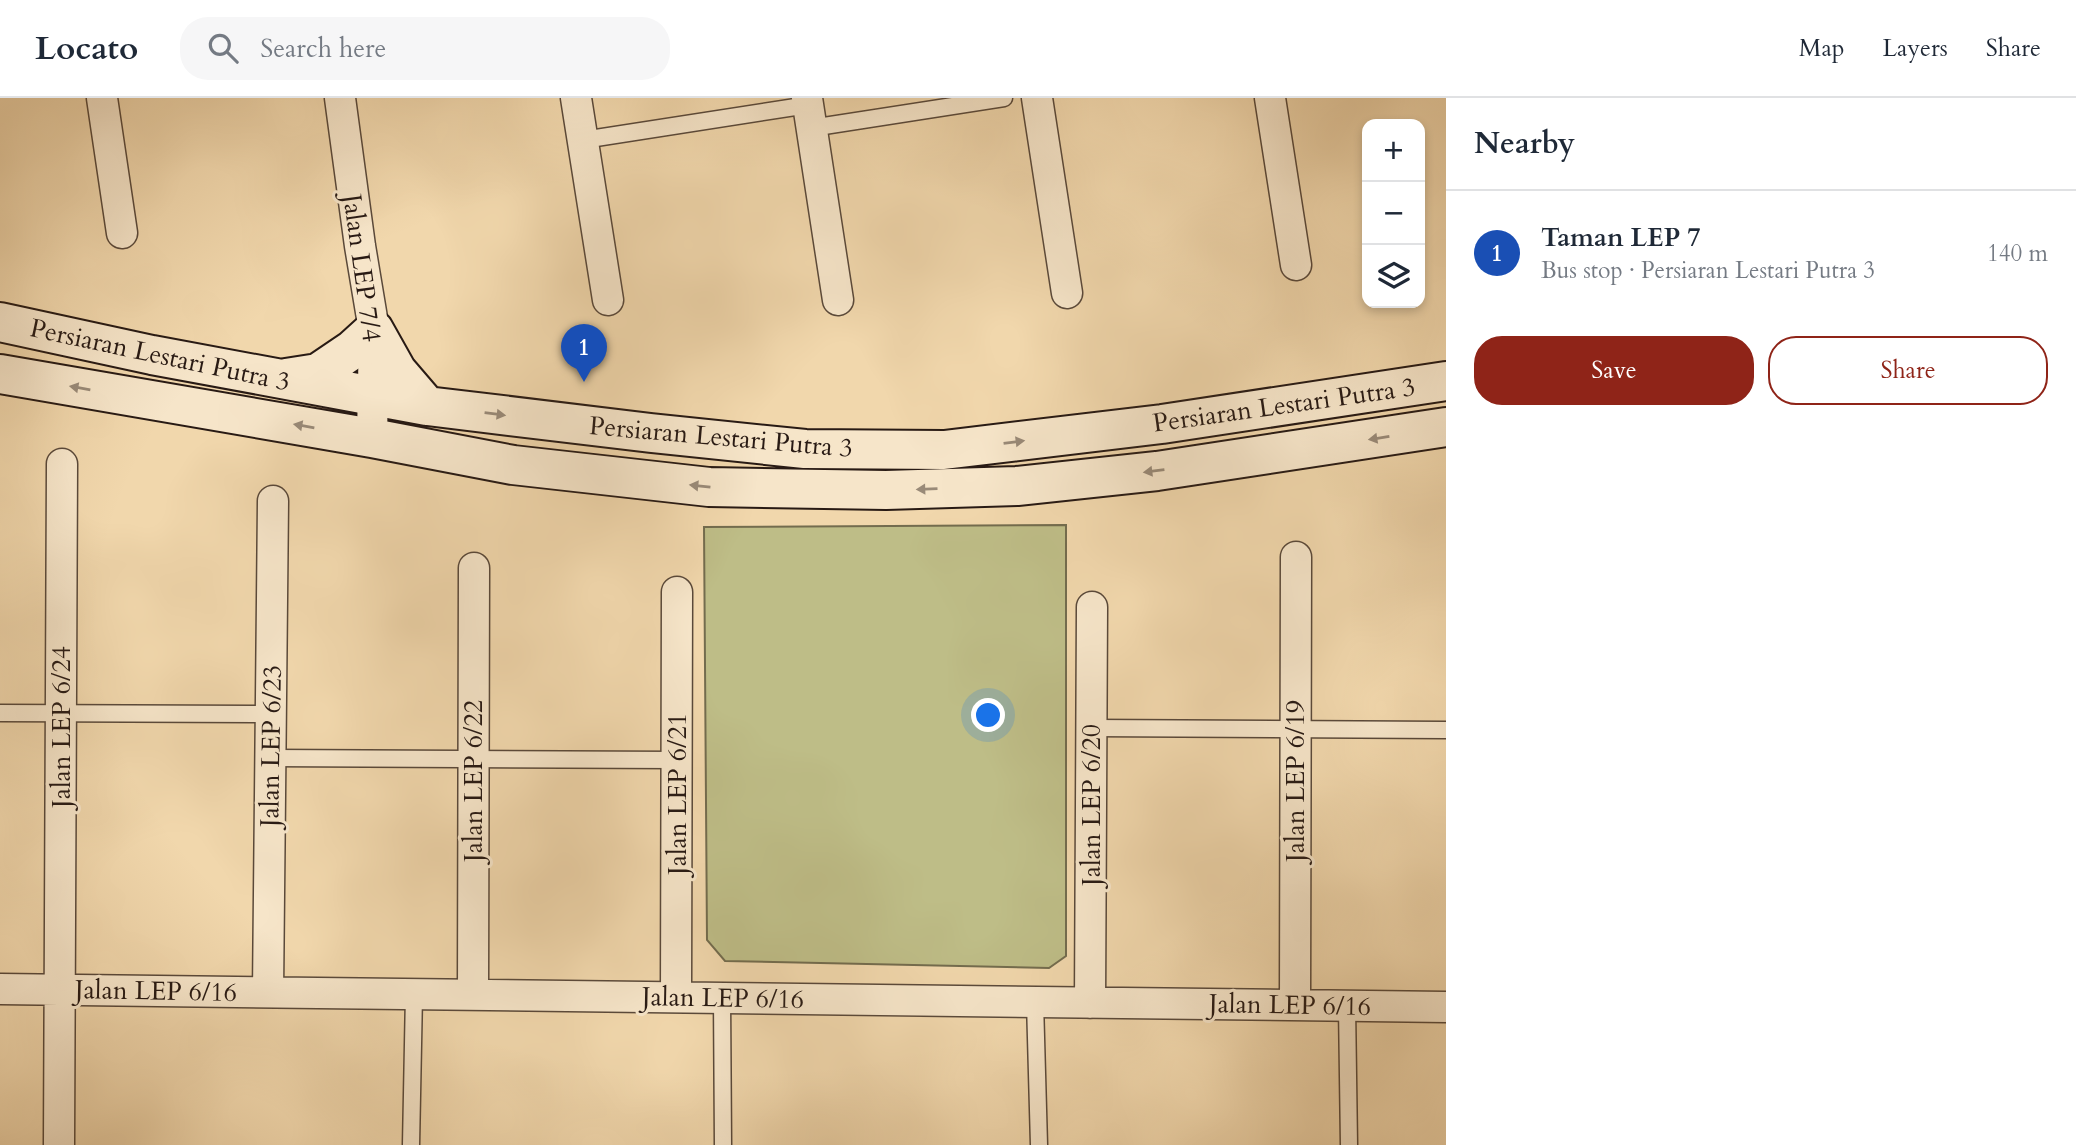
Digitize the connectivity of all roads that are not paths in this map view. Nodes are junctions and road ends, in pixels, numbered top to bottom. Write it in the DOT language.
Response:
graph roads {
  1 [pos="102,98"];
  2 [pos="340,98"];
  3 [pos="576,98"];
  4 [pos="1003,98"];
  5 [pos="1037,98"];
  6 [pos="1270,98"];
  7 [pos="808,110"];
  8 [pos="583,140"];
  9 [pos="122,233"];
  10 [pos="1296,265"];
  11 [pos="1067,293"];
  12 [pos="608,300"];
  13 [pos="838,300"];
  14 [pos="0,322"];
  15 [pos="374,330"];
  16 [pos="0,374"];
  17 [pos="277,379"];
  18 [pos="1446,381"];
  19 [pos="373,398"];
  20 [pos="428,406"];
  21 [pos="1446,427"];
  22 [pos="372,438"];
  23 [pos="62,464"];
  24 [pos="274,501"];
  25 [pos="1296,557"];
  26 [pos="474,568"];
  27 [pos="677,592"];
  28 [pos="1092,607"];
  29 [pos="0,713"];
  30 [pos="61,713"];
  31 [pos="271,715"];
  32 [pos="1091,728"];
  33 [pos="1296,729"];
  34 [pos="1446,730"];
  35 [pos="270,758"];
  36 [pos="473,759"];
  37 [pos="677,760"];
  38 [pos="0,989"];
  39 [pos="59,989"];
  40 [pos="268,992"];
  41 [pos="414,994"];
  42 [pos="473,995"];
  43 [pos="676,997"];
  44 [pos="722,998"];
  45 [pos="1035,1002"];
  46 [pos="1090,1003"];
  47 [pos="1294,1005"];
  48 [pos="1347,1006"];
  49 [pos="1446,1007"];
  50 [pos="59,1145"];
  51 [pos="411,1145"];
  52 [pos="723,1145"];
  53 [pos="1039,1145"];
  54 [pos="1349,1145"];
  1 -- 9 [label="street"];
  2 -- 15 [label="street, Jalan LEP 7/4"];
  3 -- 8 [label="street"];
  4 -- 7 [label="lane"];
  5 -- 11 [label="street"];
  6 -- 10 [label="street"];
  7 -- 8 [label="lane"];
  7 -- 13 [label="street"];
  8 -- 12 [label="street"];
  14 -- 17 [label="street, Persiaran Lestari Putra 3"];
  15 -- 17 [label="street"];
  15 -- 19 [label="street, Jalan LEP 7/4"];
  15 -- 20 [label="street"];
  22 -- 16 [label="street, Persiaran Lestari Putra 3, one-way"];
  17 -- 19 [label="street, Persiaran Lestari Putra 3"];
  20 -- 18 [label="street, Persiaran Lestari Putra 3, one-way"];
  19 -- 20 [label="street, Persiaran Lestari Putra 3"];
  19 -- 22 [label="street, Jalan LEP 7/4"];
  21 -- 22 [label="street, Persiaran Lestari Putra 3, one-way"];
  23 -- 30 [label="street, Jalan LEP 6/24"];
  24 -- 31 [label="street, Jalan LEP 6/23"];
  25 -- 33 [label="street, Jalan LEP 6/19"];
  26 -- 36 [label="street, Jalan LEP 6/22"];
  27 -- 37 [label="street, Jalan LEP 6/21"];
  28 -- 32 [label="street, Jalan LEP 6/20"];
  29 -- 30 [label="lane"];
  30 -- 31 [label="lane"];
  30 -- 39 [label="street, Jalan LEP 6/24"];
  31 -- 35 [label="street, Jalan LEP 6/23"];
  32 -- 33 [label="lane"];
  32 -- 46 [label="street, Jalan LEP 6/20"];
  33 -- 34 [label="lane"];
  33 -- 47 [label="street, Jalan LEP 6/19"];
  35 -- 36 [label="lane"];
  35 -- 40 [label="street, Jalan LEP 6/23"];
  36 -- 37 [label="lane"];
  36 -- 42 [label="street, Jalan LEP 6/22"];
  37 -- 43 [label="street, Jalan LEP 6/21"];
  38 -- 39 [label="street, Jalan LEP 6/16"];
  39 -- 40 [label="street, Jalan LEP 6/16"];
  39 -- 50 [label="street, Jalan LEP 6/24"];
  40 -- 41 [label="street, Jalan LEP 6/16"];
  41 -- 42 [label="street, Jalan LEP 6/16"];
  41 -- 51 [label="lane"];
  42 -- 43 [label="street, Jalan LEP 6/16"];
  43 -- 44 [label="street, Jalan LEP 6/16"];
  44 -- 45 [label="street, Jalan LEP 6/16"];
  44 -- 52 [label="lane"];
  45 -- 46 [label="street, Jalan LEP 6/16"];
  45 -- 53 [label="lane"];
  46 -- 47 [label="street, Jalan LEP 6/16"];
  47 -- 48 [label="street, Jalan LEP 6/16"];
  48 -- 49 [label="street, Jalan LEP 6/16"];
  48 -- 54 [label="lane"];
}
